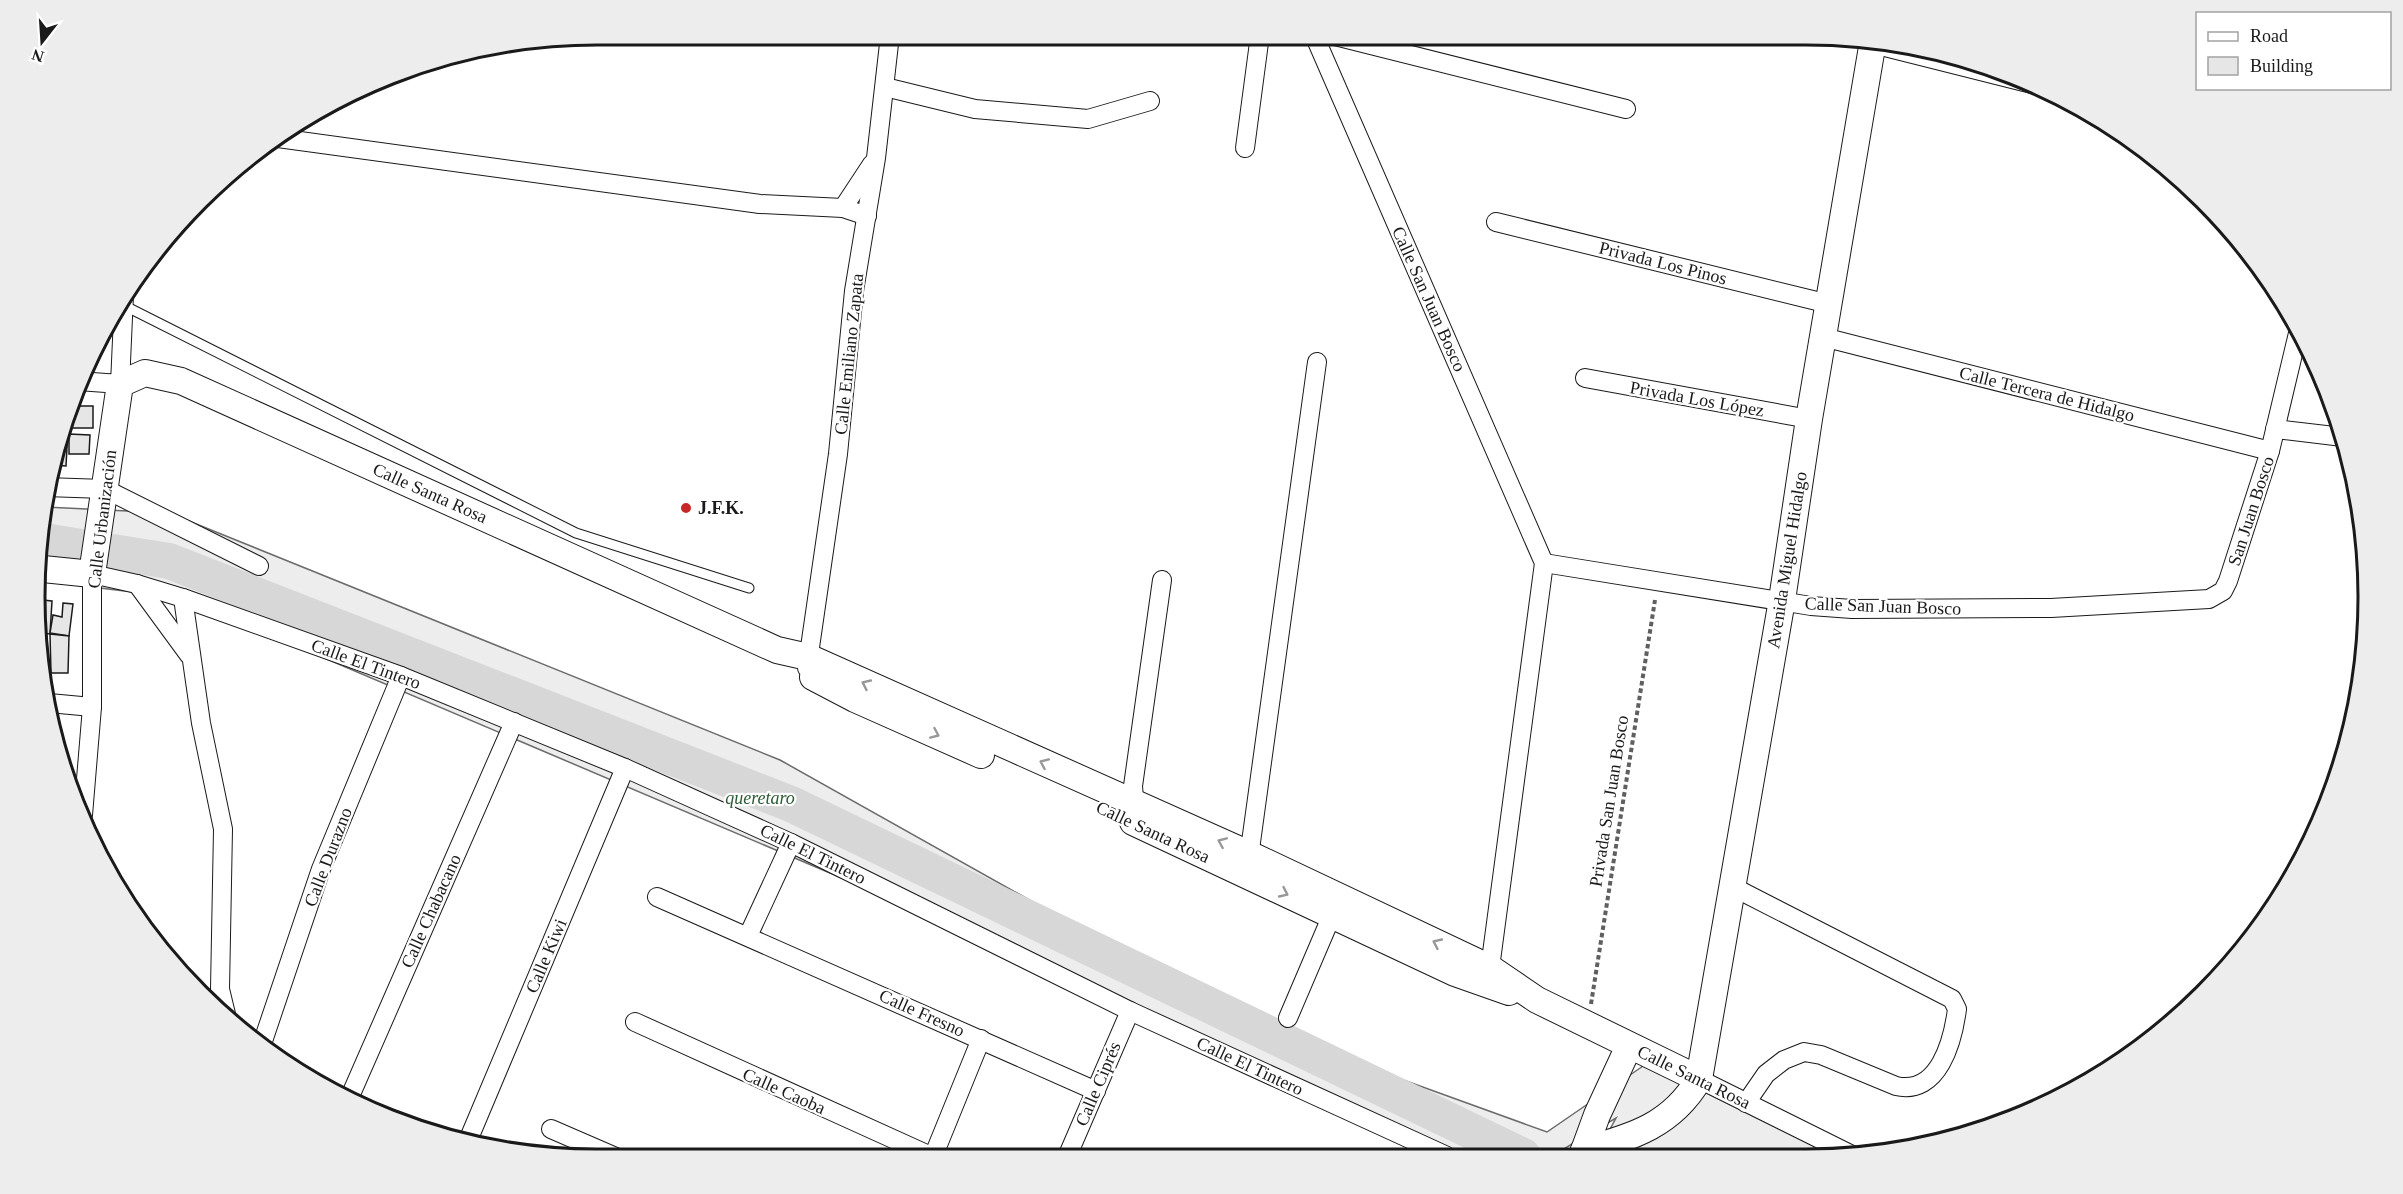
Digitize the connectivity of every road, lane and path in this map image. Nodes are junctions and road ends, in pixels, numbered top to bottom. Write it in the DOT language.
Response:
graph roads {
  1 [pos="889,45"];
  2 [pos="1259,45"];
  3 [pos="1318,45"];
  4 [pos="1371,45"];
  5 [pos="1872,49"];
  6 [pos="885,87"];
  7 [pos="1150,101"];
  8 [pos="1626,109"];
  9 [pos="288,139"];
  10 [pos="1245,148"];
  11 [pos="876,158"];
  12 [pos="843,208"];
  13 [pos="867,216"];
  14 [pos="1497,222"];
  15 [pos="130,304"];
  16 [pos="1829,304"];
  17 [pos="123,314"];
  18 [pos="1823,337"];
  19 [pos="2296,343"];
  20 [pos="1317,362"];
  21 [pos="1585,378"];
  22 [pos="89,382"];
  23 [pos="120,384"];
  24 [pos="1809,419"];
  25 [pos="2275,429"];
  26 [pos="2334,436"];
  27 [pos="2270,451"];
  28 [pos="56,487"];
  29 [pos="105,489"];
  30 [pos="1544,563"];
  31 [pos="259,566"];
  32 [pos="46,569"];
  33 [pos="92,574"];
  34 [pos="1162,580"];
  35 [pos="1658,581"];
  36 [pos="137,584"];
  37 [pos="749,588"];
  38 [pos="2223,591"];
  39 [pos="183,598"];
  40 [pos="1782,600"];
  41 [pos="190,657"];
  42 [pos="807,665"];
  43 [pos="401,676"];
  44 [pos="56,704"];
  45 [pos="92,707"];
  46 [pos="514,722"];
  47 [pos="625,768"];
  48 [pos="84,800"];
  49 [pos="1135,813"];
  50 [pos="791,843"];
  51 [pos="1248,864"];
  52 [pos="1733,887"];
  53 [pos="657,897"];
  54 [pos="1332,915"];
  55 [pos="1367,921"];
  56 [pos="748,936"];
  57 [pos="1490,968"];
  58 [pos="1537,1000"];
  59 [pos="223,1003"];
  60 [pos="1130,1011"];
  61 [pos="1287,1018"];
  62 [pos="635,1022"];
  63 [pos="1587,1024"];
  64 [pos="264,1037"];
  65 [pos="981,1039"];
  66 [pos="1629,1046"];
  67 [pos="1699,1079"];
  68 [pos="1096,1091"];
  69 [pos="352,1092"];
  70 [pos="1746,1102"];
  71 [pos="551,1130"];
  72 [pos="471,1134"];
  73 [pos="1838,1148"];
  74 [pos="583,1149"];
  75 [pos="915,1149"];
  76 [pos="936,1149"];
  77 [pos="1070,1149"];
  78 [pos="1432,1149"];
  79 [pos="1585,1149"];
  80 [pos="1593,1149"];
  1 -- 6 [label="street, Calle Emiliano Zapata"];
  2 -- 10 [label="street"];
  3 -- 30 [label="street, Calle San Juan Bosco"];
  4 -- 8 [label="street"];
  5 -- 16 [label="street, Avenida Miguel Hidalgo"];
  6 -- 7 [label="street"];
  6 -- 11 [label="street, Calle Emiliano Zapata"];
  9 -- 12 [label="street"];
  11 -- 12 [label="street"];
  11 -- 13 [label="street, Calle Emiliano Zapata"];
  12 -- 13 [label="street"];
  13 -- 42 [label="street, Calle Emiliano Zapata"];
  14 -- 16 [label="street, Privada Los Pinos"];
  15 -- 37 [label="lane"];
  16 -- 18 [label="street, Avenida Miguel Hidalgo"];
  17 -- 23 [label="street, Calle Urbanización"];
  18 -- 24 [label="street, Avenida Miguel Hidalgo"];
  18 -- 27 [label="street, Calle Tercera de Hidalgo"];
  19 -- 25 [label="street, San Juan Bosco"];
  20 -- 51 [label="street"];
  21 -- 24 [label="street, Privada Los López"];
  22 -- 23 [label="street, Calle Santa Rosa"];
  23 -- 29 [label="street, Calle Urbanización"];
  23 -- 42 [label="street, Calle Santa Rosa"];
  24 -- 40 [label="street, Avenida Miguel Hidalgo"];
  25 -- 26 [label="street"];
  25 -- 27 [label="street, San Juan Bosco"];
  27 -- 38 [label="street, San Juan Bosco"];
  28 -- 29 [label="street"];
  29 -- 31 [label="street"];
  29 -- 33 [label="street, Calle Urbanización"];
  30 -- 35 [label="street, Calle San Juan Bosco"];
  30 -- 57 [label="street"];
  32 -- 33 [label="street"];
  33 -- 36 [label="street, Calle El Tintero"];
  33 -- 45 [label="street, Calle Urbanización"];
  34 -- 49 [label="street"];
  35 -- 40 [label="street, Calle San Juan Bosco"];
  35 -- 63 [label="path, Privada San Juan Bosco"];
  36 -- 39 [label="street, Calle El Tintero"];
  36 -- 41 [label="street"];
  38 -- 40 [label="street, Calle San Juan Bosco"];
  39 -- 41 [label="street"];
  39 -- 43 [label="street, Calle El Tintero"];
  40 -- 52 [label="street, Avenida Miguel Hidalgo"];
  41 -- 59 [label="street"];
  42 -- 49 [label="street, Calle Santa Rosa"];
  43 -- 46 [label="street, Calle El Tintero"];
  43 -- 64 [label="street, Calle Durazno"];
  44 -- 45 [label="street"];
  45 -- 48 [label="street, Calle Urbanización"];
  46 -- 47 [label="street, Calle El Tintero"];
  46 -- 69 [label="street, Calle Chabacano"];
  47 -- 50 [label="street, Calle El Tintero"];
  47 -- 72 [label="street, Calle Kiwi"];
  49 -- 51 [label="street, Calle Santa Rosa"];
  50 -- 56 [label="street"];
  50 -- 60 [label="street, Calle El Tintero"];
  51 -- 54 [label="street, Calle Santa Rosa, one-way"];
  51 -- 55 [label="street, Calle Santa Rosa"];
  52 -- 67 [label="street, Avenida Miguel Hidalgo"];
  52 -- 70 [label="street"];
  53 -- 56 [label="street, Calle Fresno"];
  54 -- 55 [label="street, Calle Santa Rosa"];
  54 -- 61 [label="street"];
  57 -- 55 [label="street, Calle Santa Rosa, one-way"];
  55 -- 58 [label="street, Calle Santa Rosa"];
  56 -- 65 [label="street, Calle Fresno"];
  57 -- 58 [label="street, Calle Santa Rosa"];
  58 -- 63 [label="street, Calle Santa Rosa"];
  60 -- 68 [label="street, Calle Ciprés"];
  60 -- 78 [label="street, Calle El Tintero"];
  62 -- 75 [label="street, Calle Caoba"];
  63 -- 66 [label="street, Calle Santa Rosa"];
  65 -- 68 [label="street, Calle Fresno"];
  65 -- 76 [label="street"];
  66 -- 67 [label="street, Calle Santa Rosa"];
  66 -- 79 [label="street"];
  67 -- 70 [label="street, Calle Santa Rosa"];
  67 -- 80 [label="street"];
  68 -- 77 [label="street, Calle Ciprés"];
  70 -- 73 [label="street, Calle Santa Rosa"];
  71 -- 74 [label="street"];
}
